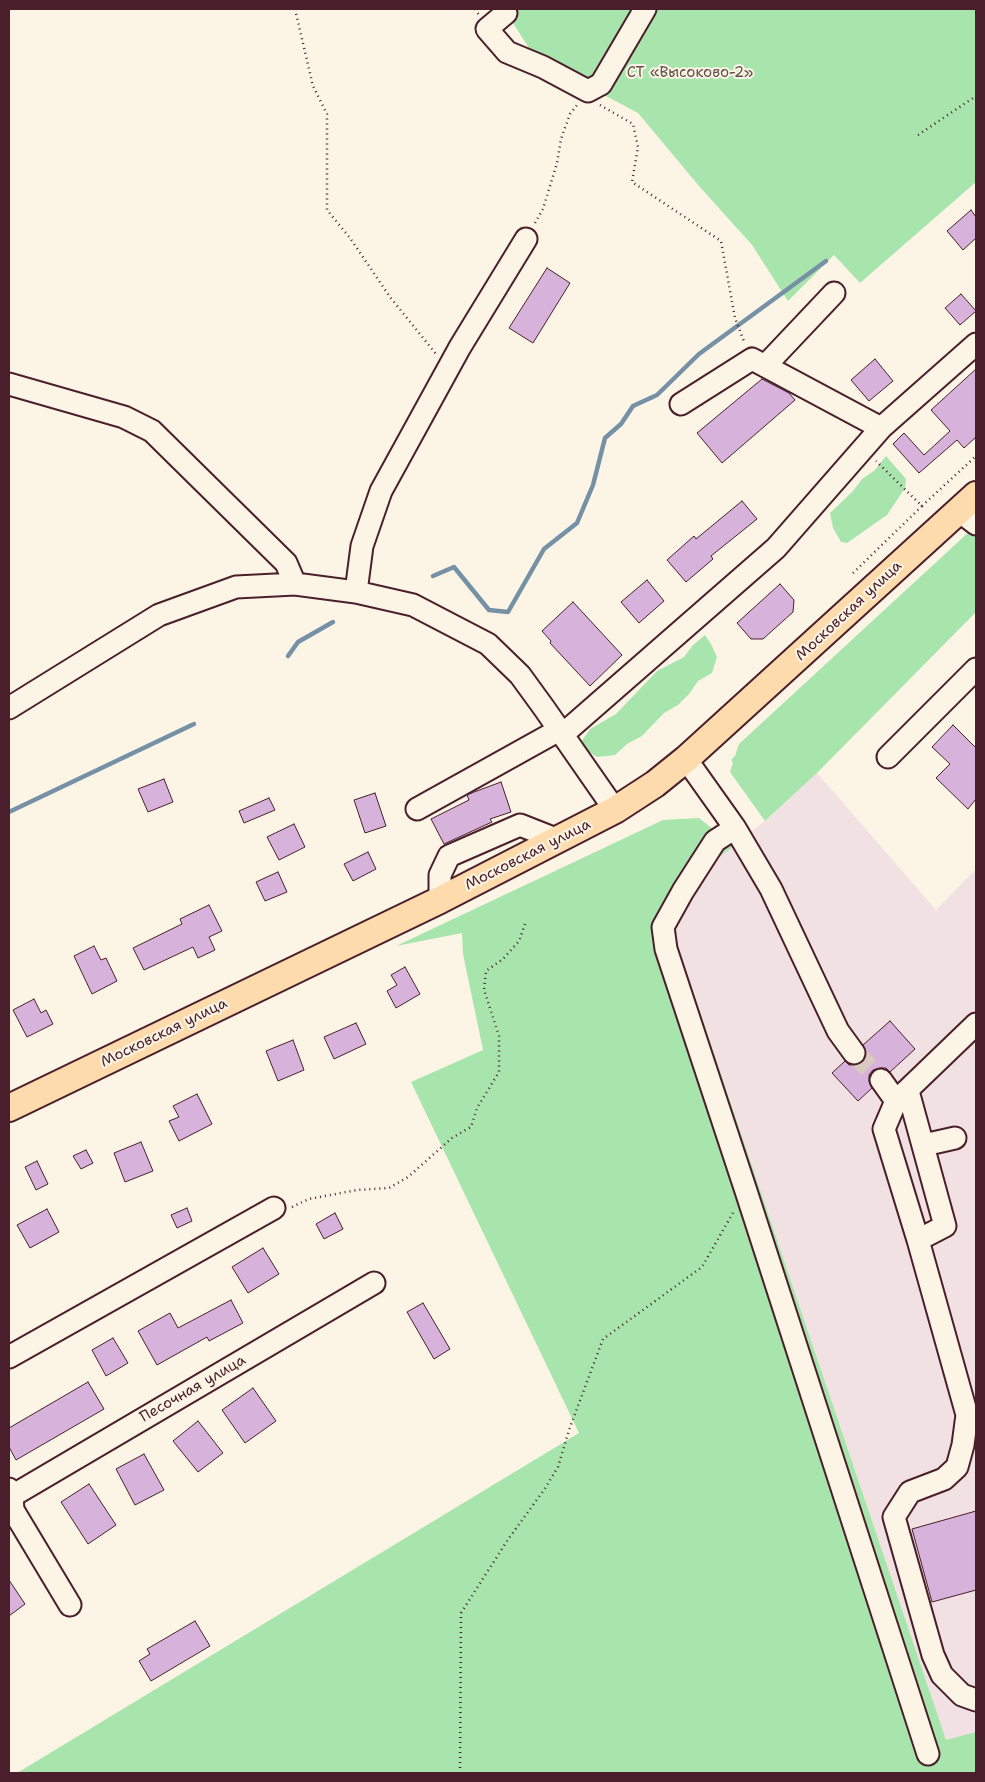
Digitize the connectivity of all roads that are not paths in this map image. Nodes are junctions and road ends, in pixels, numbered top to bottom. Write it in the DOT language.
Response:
graph roads {
  1 [pos="645,9"];
  2 [pos="506,13"];
  3 [pos="526,239"];
  4 [pos="834,293"];
  5 [pos="976,344"];
  6 [pos="765,366"];
  7 [pos="9,384"];
  8 [pos="681,404"];
  9 [pos="881,428"];
  10 [pos="970,510"];
  11 [pos="296,584"];
  12 [pos="356,592"];
  13 [pos="976,669"];
  14 [pos="9,708"];
  15 [pos="560,732"];
  16 [pos="888,758"];
  17 [pos="686,760"];
  18 [pos="417,808"];
  19 [pos="615,810"];
  20 [pos="735,828"];
  21 [pos="558,840"];
  22 [pos="440,900"];
  23 [pos="976,1024"];
  24 [pos="854,1053"];
  25 [pos="881,1080"];
  26 [pos="902,1096"];
  27 [pos="9,1108"];
  28 [pos="955,1138"];
  29 [pos="924,1145"];
  30 [pos="274,1208"];
  31 [pos="918,1240"];
  32 [pos="374,1283"];
  33 [pos="9,1357"];
  34 [pos="11,1502"];
  35 [pos="70,1605"];
  36 [pos="976,1700"];
  37 [pos="928,1754"];
  1 -- 2 [label="street"];
  3 -- 12 [label="street"];
  4 -- 6 [label="street"];
  5 -- 9 [label="street"];
  6 -- 8 [label="street"];
  6 -- 9 [label="street"];
  7 -- 11 [label="street"];
  9 -- 15 [label="street"];
  10 -- 17 [label="main road, Московская улица"];
  11 -- 12 [label="street"];
  11 -- 14 [label="street"];
  12 -- 15 [label="street"];
  13 -- 16 [label="street"];
  15 -- 18 [label="street"];
  15 -- 19 [label="street"];
  17 -- 19 [label="main road, Московская улица"];
  17 -- 20 [label="street"];
  19 -- 21 [label="main road, Московская улица"];
  20 -- 24 [label="street"];
  20 -- 37 [label="street"];
  21 -- 22 [label="main road, Московская улица"];
  21 -- 22 [label="street"];
  22 -- 27 [label="main road, Московская улица"];
  23 -- 26 [label="street"];
  25 -- 26 [label="street"];
  26 -- 29 [label="street"];
  26 -- 31 [label="street"];
  28 -- 29 [label="street"];
  29 -- 31 [label="street"];
  30 -- 33 [label="street"];
  31 -- 36 [label="street"];
  32 -- 34 [label="street, Песочная улица"];
  34 -- 35 [label="street"];
}
